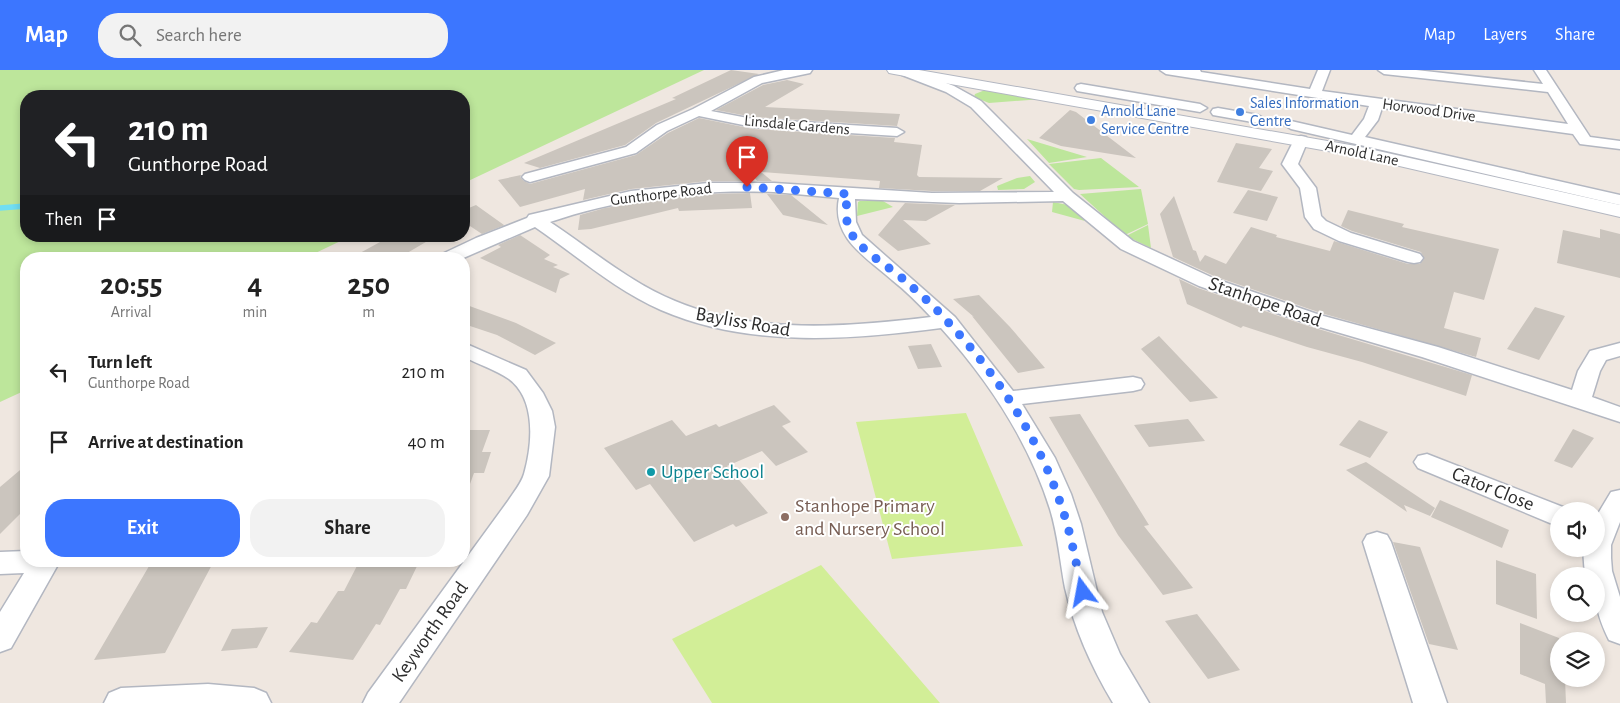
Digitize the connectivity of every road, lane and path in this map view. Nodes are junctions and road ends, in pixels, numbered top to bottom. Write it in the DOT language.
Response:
graph roads {
  1 [pos="806,70"];
  2 [pos="1166,70"];
  3 [pos="1324,70"];
  4 [pos="1384,70"];
  5 [pos="1540,70"];
  6 [pos="900,71"];
  7 [pos="1195,72"];
  8 [pos="985,86"];
  9 [pos="1081,88"];
  10 [pos="1552,90"];
  11 [pos="1107,92"];
  12 [pos="962,94"];
  13 [pos="1314,94"];
  14 [pos="1377,103"];
  15 [pos="1096,104"];
  16 [pos="1200,108"];
  17 [pos="698,112"];
  18 [pos="1218,112"];
  19 [pos="1258,119"];
  20 [pos="1234,122"];
  21 [pos="1578,130"];
  22 [pos="897,132"];
  23 [pos="1296,133"];
  24 [pos="1356,139"];
  25 [pos="1620,145"];
  26 [pos="530,177"];
  27 [pos="849,194"];
  28 [pos="1067,196"];
  29 [pos="1620,200"];
  30 [pos="1620,211"];
  31 [pos="535,219"];
  32 [pos="460,252"];
  33 [pos="1414,258"];
  34 [pos="948,321"];
  35 [pos="1620,349"];
  36 [pos="470,352"];
  37 [pos="1133,384"];
  38 [pos="1008,399"];
  39 [pos="1580,400"];
  40 [pos="1620,415"];
  41 [pos="1427,463"];
  42 [pos="1620,499"];
  43 [pos="1550,512"];
  44 [pos="1605,523"];
  45 [pos="1377,542"];
  46 [pos="1597,557"];
  47 [pos="20,562"];
  48 [pos="0,563"];
  49 [pos="42,567"];
  50 [pos="1620,630"];
  51 [pos="0,639"];
  52 [pos="121,703"];
  53 [pos="254,703"];
  54 [pos="380,703"];
  55 [pos="1132,703"];
  56 [pos="1430,703"];
  1 -- 17 [label="street, Linsdale Gardens"];
  2 -- 7 [label="street, Horwood Drive"];
  3 -- 13 [label="street"];
  4 -- 10 [label="street"];
  5 -- 10 [label="street"];
  6 -- 8 [label="street, Arnold Lane"];
  6 -- 12 [label="street, Stanhope Road"];
  7 -- 13 [label="street, Horwood Drive"];
  8 -- 12 [label="street"];
  8 -- 15 [label="street, Arnold Lane"];
  9 -- 11 [label="street"];
  10 -- 21 [label="street"];
  11 -- 15 [label="street"];
  11 -- 16 [label="street"];
  12 -- 28 [label="street, Stanhope Road"];
  13 -- 14 [label="street, Horwood Drive"];
  14 -- 21 [label="street, Horwood Drive"];
  14 -- 24 [label="street"];
  15 -- 20 [label="street, Arnold Lane"];
  17 -- 22 [label="street, Linsdale Gardens"];
  17 -- 26 [label="street, Linsdale Gardens"];
  18 -- 20 [label="street"];
  19 -- 20 [label="street"];
  20 -- 23 [label="street, Arnold Lane"];
  21 -- 25 [label="street"];
  23 -- 24 [label="street"];
  23 -- 30 [label="street, Arnold Lane"];
  23 -- 33 [label="street"];
  24 -- 29 [label="street"];
  27 -- 28 [label="street, Gunthorpe Road"];
  27 -- 31 [label="street, Gunthorpe Road"];
  27 -- 34 [label="street"];
  28 -- 39 [label="street, Stanhope Road"];
  31 -- 32 [label="street, Gunthorpe Road"];
  31 -- 34 [label="street, Bayliss Road"];
  34 -- 38 [label="street"];
  35 -- 39 [label="street"];
  36 -- 54 [label="street, Keyworth Road"];
  37 -- 38 [label="street"];
  38 -- 55 [label="street"];
  39 -- 40 [label="street, Stanhope Road"];
  41 -- 43 [label="street, Cator Close"];
  42 -- 44 [label="street"];
  45 -- 56 [label="street"];
  46 -- 50 [label="street"];
  47 -- 48 [label="street"];
  49 -- 51 [label="street"];
  52 -- 53 [label="street"];
}
